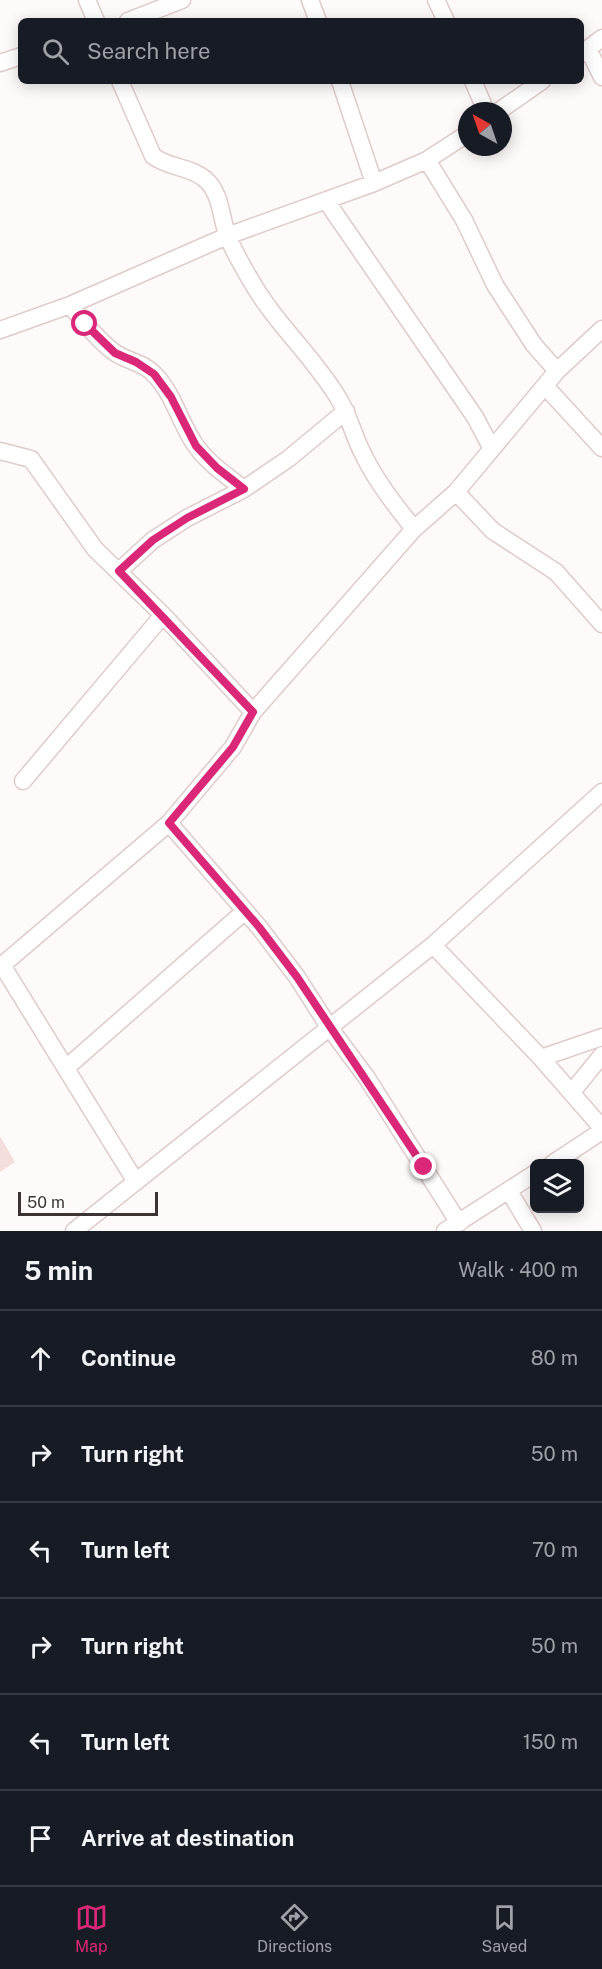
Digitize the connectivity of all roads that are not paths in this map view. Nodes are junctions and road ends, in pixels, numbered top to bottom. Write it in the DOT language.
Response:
graph roads {
  1 [pos="87,0"];
  2 [pos="182,0"];
  3 [pos="310,0"];
  4 [pos="436,0"];
  5 [pos="95,18"];
  6 [pos="136,18"];
  7 [pos="317,18"];
  8 [pos="445,18"];
  9 [pos="602,38"];
  10 [pos="584,52"];
  11 [pos="18,57"];
  12 [pos="0,63"];
  13 [pos="602,77"];
  14 [pos="121,84"];
  15 [pos="341,84"];
  16 [pos="474,84"];
  17 [pos="538,84"];
  18 [pos="482,102"];
  19 [pos="512,102"];
  20 [pos="458,140"];
  21 [pos="427,160"];
  22 [pos="374,183"];
  23 [pos="327,202"];
  24 [pos="227,236"];
  25 [pos="70,305"];
  26 [pos="2,326"];
  27 [pos="602,329"];
  28 [pos="557,371"];
  29 [pos="545,386"];
  30 [pos="346,411"];
  31 [pos="602,448"];
  32 [pos="492,449"];
  33 [pos="0,451"];
  34 [pos="244,489"];
  35 [pos="456,492"];
  36 [pos="414,529"];
  37 [pos="119,571"];
  38 [pos="163,615"];
  39 [pos="602,624"];
  40 [pos="253,712"];
  41 [pos="23,781"];
  42 [pos="602,792"];
  43 [pos="169,823"];
  44 [pos="245,911"];
  45 [pos="433,945"];
  46 [pos="1,966"];
  47 [pos="329,1027"];
  48 [pos="602,1037"];
  49 [pos="602,1055"];
  50 [pos="541,1058"];
  51 [pos="66,1068"];
  52 [pos="572,1092"];
  53 [pos="602,1129"];
  54 [pos="559,1159"];
  55 [pos="530,1177"];
  56 [pos="136,1182"];
  57 [pos="509,1191"];
  58 [pos="452,1227"];
  59 [pos="75,1231"];
  60 [pos="533,1231"];
  1 -- 5 [label="street"];
  2 -- 6 [label="street"];
  3 -- 7 [label="street"];
  4 -- 8 [label="street"];
  9 -- 10 [label="street"];
  10 -- 13 [label="street"];
  11 -- 12 [label="street"];
  14 -- 24 [label="street"];
  15 -- 22 [label="street"];
  16 -- 18 [label="street"];
  17 -- 19 [label="street"];
  20 -- 21 [label="street"];
  21 -- 22 [label="street"];
  21 -- 28 [label="street"];
  22 -- 23 [label="street"];
  23 -- 24 [label="street"];
  23 -- 32 [label="street"];
  24 -- 25 [label="street"];
  24 -- 30 [label="street"];
  25 -- 26 [label="street"];
  25 -- 34 [label="street"];
  27 -- 28 [label="street"];
  28 -- 29 [label="street"];
  29 -- 31 [label="street"];
  29 -- 32 [label="street"];
  30 -- 34 [label="street"];
  30 -- 36 [label="street"];
  32 -- 35 [label="street"];
  33 -- 37 [label="street"];
  34 -- 37 [label="street"];
  35 -- 36 [label="street"];
  35 -- 39 [label="street"];
  36 -- 40 [label="street"];
  37 -- 38 [label="street"];
  38 -- 40 [label="street"];
  38 -- 41 [label="street"];
  40 -- 43 [label="street"];
  42 -- 45 [label="street"];
  43 -- 44 [label="street"];
  43 -- 46 [label="street"];
  44 -- 47 [label="street"];
  44 -- 51 [label="street"];
  45 -- 47 [label="street"];
  45 -- 50 [label="street"];
  46 -- 51 [label="street"];
  47 -- 56 [label="street"];
  47 -- 58 [label="street"];
  48 -- 50 [label="street"];
  49 -- 52 [label="street"];
  50 -- 52 [label="street"];
  51 -- 56 [label="street"];
  52 -- 53 [label="street"];
  53 -- 54 [label="street"];
  55 -- 57 [label="street"];
  56 -- 59 [label="street"];
  57 -- 58 [label="street"];
  57 -- 60 [label="street"];
}
